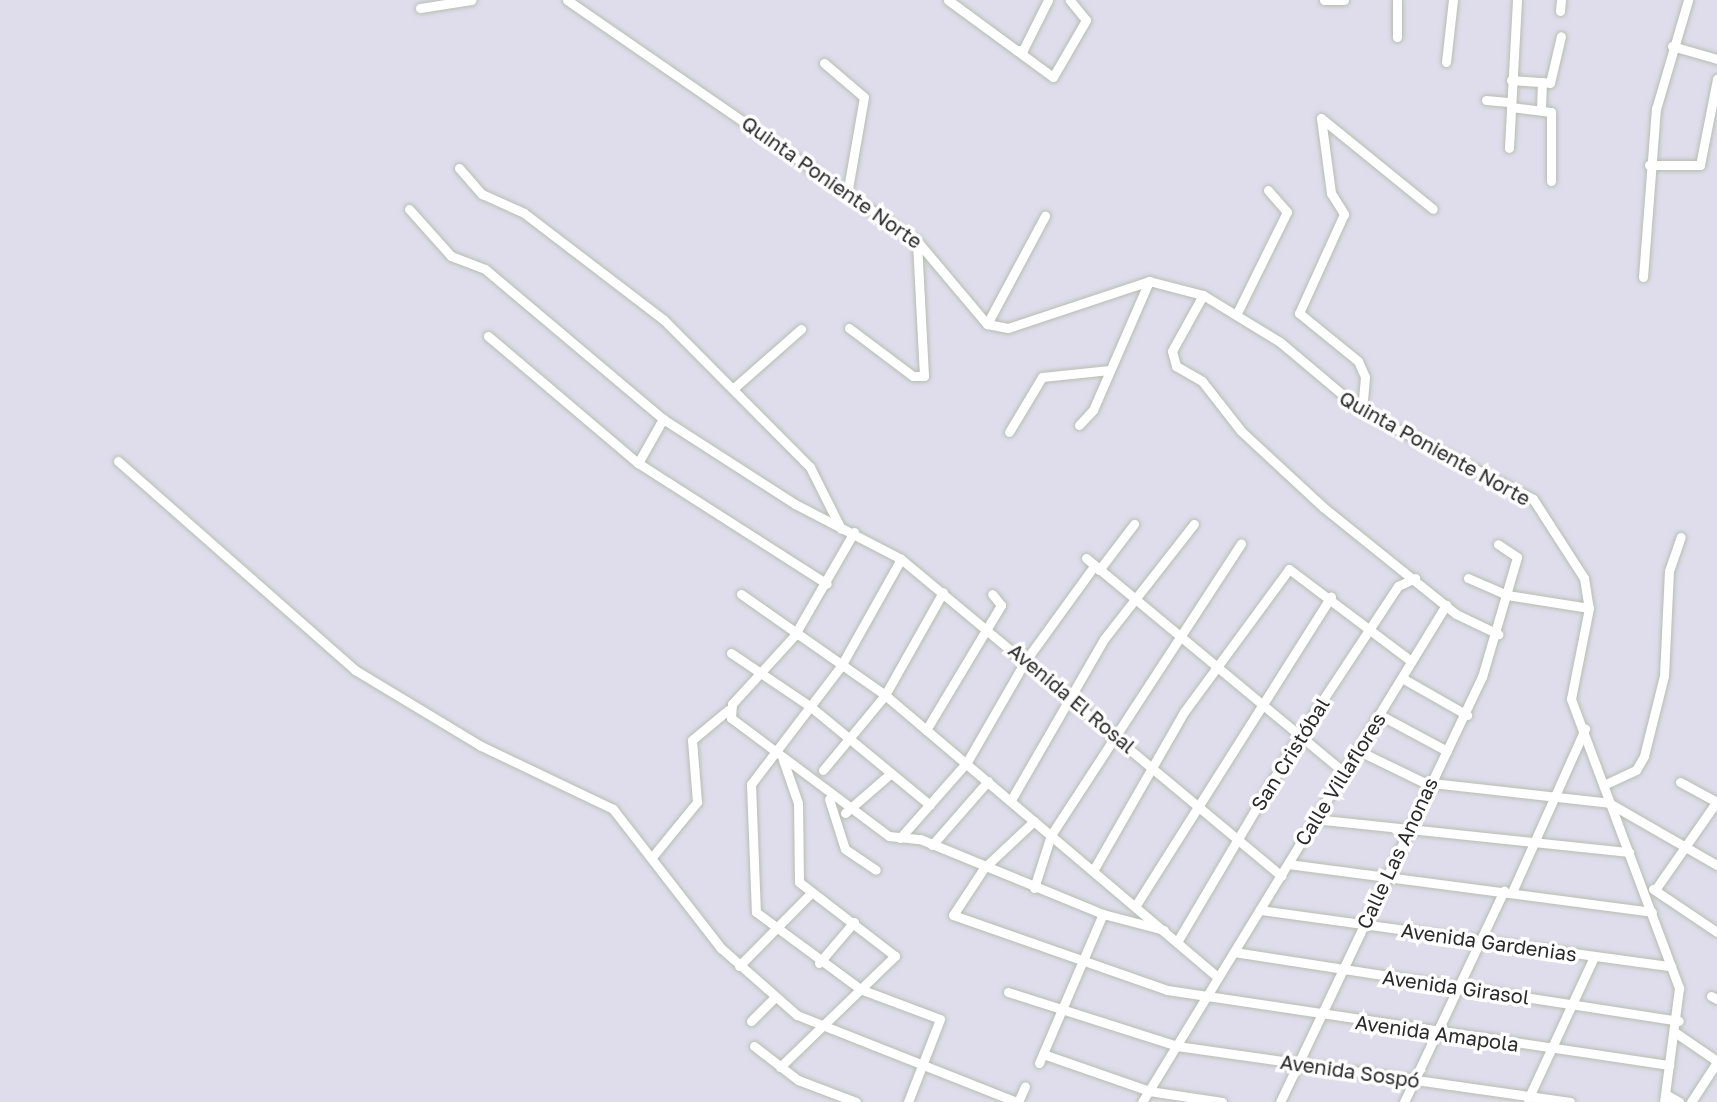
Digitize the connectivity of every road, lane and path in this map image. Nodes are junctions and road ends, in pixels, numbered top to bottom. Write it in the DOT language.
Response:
graph roads {
  1 [pos="471,0"];
  2 [pos="567,0"];
  3 [pos="948,0"];
  4 [pos="1048,0"];
  5 [pos="1070,0"];
  6 [pos="1324,0"];
  7 [pos="1344,0"];
  8 [pos="1397,0"];
  9 [pos="1453,0"];
  10 [pos="1517,0"];
  11 [pos="1561,0"];
  12 [pos="1688,0"];
  13 [pos="446,2"];
  14 [pos="420,8"];
  15 [pos="1560,11"];
  16 [pos="1561,36"];
  17 [pos="1397,37"];
  18 [pos="1672,46"];
  19 [pos="1016,50"];
  20 [pos="1717,59"];
  21 [pos="1446,62"];
  22 [pos="824,63"];
  23 [pos="1717,79"];
  24 [pos="1511,80"];
  25 [pos="1546,82"];
  26 [pos="1486,100"];
  27 [pos="1511,104"];
  28 [pos="1541,109"];
  29 [pos="1509,148"];
  30 [pos="1649,165"];
  31 [pos="459,168"];
  32 [pos="1551,181"];
  33 [pos="848,189"];
  34 [pos="1268,190"];
  35 [pos="409,209"];
  36 [pos="1433,209"];
  37 [pos="1045,216"];
  38 [pos="917,241"];
  39 [pos="1643,277"];
  40 [pos="1149,281"];
  41 [pos="1203,295"];
  42 [pos="1236,315"];
  43 [pos="987,324"];
  44 [pos="849,328"];
  45 [pos="801,329"];
  46 [pos="488,336"];
  47 [pos="1110,370"];
  48 [pos="735,387"];
  49 [pos="1362,411"];
  50 [pos="663,419"];
  51 [pos="1079,425"];
  52 [pos="1009,432"];
  53 [pos="118,461"];
  54 [pos="638,463"];
  55 [pos="1134,524"];
  56 [pos="1194,524"];
  57 [pos="841,529"];
  58 [pos="854,532"];
  59 [pos="1681,537"];
  60 [pos="1241,544"];
  61 [pos="1498,544"];
  62 [pos="1086,558"];
  63 [pos="901,559"];
  64 [pos="1096,568"];
  65 [pos="1415,578"];
  66 [pos="1468,578"];
  67 [pos="827,584"];
  68 [pos="943,592"];
  69 [pos="741,594"];
  70 [pos="992,594"];
  71 [pos="1507,595"];
  72 [pos="1331,596"];
  73 [pos="1138,604"];
  74 [pos="1446,605"];
  75 [pos="1589,608"];
  76 [pos="986,627"];
  77 [pos="1375,627"];
  78 [pos="1498,634"];
  79 [pos="794,636"];
  80 [pos="1178,636"];
  81 [pos="731,653"];
  82 [pos="1026,660"];
  83 [pos="1411,661"];
  84 [pos="841,666"];
  85 [pos="1218,668"];
  86 [pos="763,677"];
  87 [pos="1402,678"];
  88 [pos="885,695"];
  89 [pos="1072,697"];
  90 [pos="1261,703"];
  91 [pos="811,707"];
  92 [pos="729,714"];
  93 [pos="1380,715"];
  94 [pos="1467,715"];
  95 [pos="1585,729"];
  96 [pos="926,730"];
  97 [pos="1115,731"];
  98 [pos="1299,736"];
  99 [pos="849,738"];
  100 [pos="1357,750"];
  101 [pos="772,751"];
  102 [pos="1447,751"];
  103 [pos="783,760"];
  104 [pos="967,762"];
  105 [pos="1153,766"];
  106 [pos="823,770"];
  107 [pos="1343,771"];
  108 [pos="891,773"];
  109 [pos="988,781"];
  110 [pos="1431,782"];
  111 [pos="1680,782"];
  112 [pos="1608,783"];
  113 [pos="1554,797"];
  114 [pos="829,798"];
  115 [pos="1011,800"];
  116 [pos="1717,802"];
  117 [pos="1609,803"];
  118 [pos="930,805"];
  119 [pos="1196,805"];
  120 [pos="850,811"];
  121 [pos="839,817"];
  122 [pos="1314,819"];
  123 [pos="1034,821"];
  124 [pos="1406,827"];
  125 [pos="1051,835"];
  126 [pos="900,838"];
  127 [pos="1237,839"];
  128 [pos="932,845"];
  129 [pos="1531,845"];
  130 [pos="1683,845"];
  131 [pos="1629,852"];
  132 [pos="653,856"];
  133 [pos="1288,864"];
  134 [pos="1717,865"];
  135 [pos="984,868"];
  136 [pos="1094,869"];
  137 [pos="876,870"];
  138 [pos="1281,876"];
  139 [pos="1384,877"];
  140 [pos="1640,880"];
  141 [pos="1034,888"];
  142 [pos="1508,891"];
  143 [pos="811,893"];
  144 [pos="1657,893"];
  145 [pos="1136,905"];
  146 [pos="1650,908"];
  147 [pos="1260,910"];
  148 [pos="1103,914"];
  149 [pos="854,922"];
  150 [pos="1364,925"];
  151 [pos="776,930"];
  152 [pos="1164,930"];
  153 [pos="1717,932"];
  154 [pos="1177,942"];
  155 [pos="1480,942"];
  156 [pos="1234,952"];
  157 [pos="1594,957"];
  158 [pos="1083,961"];
  159 [pos="819,963"];
  160 [pos="739,966"];
  161 [pos="1671,966"];
  162 [pos="1339,971"];
  163 [pos="1218,977"];
  164 [pos="1458,986"];
  165 [pos="860,989"];
  166 [pos="1008,992"];
  167 [pos="775,997"];
  168 [pos="1206,997"];
  169 [pos="1576,1005"];
  170 [pos="1063,1010"];
  171 [pos="1320,1016"];
  172 [pos="751,1021"];
  173 [pos="1679,1021"];
  174 [pos="818,1029"];
  175 [pos="1437,1033"];
  176 [pos="1676,1033"];
  177 [pos="754,1046"];
  178 [pos="1177,1046"];
  179 [pos="1554,1049"];
  180 [pos="1717,1062"];
  181 [pos="1297,1064"];
  182 [pos="1669,1065"];
  183 [pos="780,1067"];
  184 [pos="924,1069"];
  185 [pos="1415,1080"];
  186 [pos="1025,1086"];
  187 [pos="1149,1091"];
  188 [pos="1665,1098"];
  189 [pos="1528,1099"];
  190 [pos="856,1102"];
  191 [pos="908,1102"];
  192 [pos="1018,1102"];
  193 [pos="1142,1102"];
  194 [pos="1222,1102"];
  195 [pos="1280,1102"];
  196 [pos="1404,1102"];
  197 [pos="1570,1102"];
  198 [pos="1679,1102"];
  199 [pos="1691,1102"];
  1 -- 13 [label="street"];
  2 -- 33 [label="street, Quinta Poniente Norte"];
  3 -- 19 [label="street"];
  4 -- 19 [label="street"];
  5 -- 19 [label="street"];
  6 -- 7 [label="street"];
  8 -- 17 [label="street"];
  9 -- 21 [label="street"];
  10 -- 24 [label="street"];
  11 -- 15 [label="street"];
  12 -- 18 [label="street"];
  13 -- 14 [label="street"];
  16 -- 25 [label="street"];
  18 -- 20 [label="street"];
  18 -- 30 [label="street"];
  22 -- 33 [label="street"];
  23 -- 30 [label="street"];
  24 -- 25 [label="street"];
  24 -- 27 [label="street"];
  25 -- 28 [label="street"];
  26 -- 27 [label="street"];
  27 -- 28 [label="street"];
  27 -- 29 [label="street"];
  28 -- 32 [label="street"];
  30 -- 39 [label="street"];
  31 -- 48 [label="street"];
  33 -- 38 [label="street, Quinta Poniente Norte"];
  34 -- 42 [label="street"];
  35 -- 50 [label="street, Avenida El Rosal"];
  36 -- 49 [label="street"];
  37 -- 43 [label="street"];
  38 -- 43 [label="street, Quinta Poniente Norte"];
  38 -- 44 [label="street"];
  40 -- 41 [label="street, Quinta Poniente Norte"];
  40 -- 43 [label="street"];
  40 -- 47 [label="street"];
  41 -- 42 [label="street, Quinta Poniente Norte"];
  41 -- 65 [label="street"];
  42 -- 49 [label="street, Quinta Poniente Norte"];
  45 -- 48 [label="street"];
  46 -- 54 [label="street"];
  47 -- 51 [label="street"];
  47 -- 52 [label="street"];
  48 -- 57 [label="street"];
  49 -- 75 [label="street, Quinta Poniente Norte"];
  50 -- 54 [label="street"];
  50 -- 57 [label="street, Avenida El Rosal"];
  53 -- 132 [label="street"];
  54 -- 67 [label="street"];
  55 -- 64 [label="street"];
  56 -- 73 [label="street"];
  57 -- 58 [label="street, Avenida El Rosal"];
  58 -- 63 [label="street, Avenida El Rosal"];
  58 -- 67 [label="street"];
  59 -- 112 [label="street"];
  60 -- 80 [label="street"];
  61 -- 71 [label="street, Calle Las Anonas"];
  62 -- 64 [label="street"];
  63 -- 68 [label="street, Avenida El Rosal"];
  63 -- 84 [label="street"];
  64 -- 73 [label="street"];
  64 -- 82 [label="street"];
  65 -- 74 [label="street"];
  65 -- 77 [label="street, San Cristóbal"];
  66 -- 71 [label="street"];
  67 -- 79 [label="street"];
  68 -- 76 [label="street, Avenida El Rosal"];
  68 -- 88 [label="street"];
  69 -- 79 [label="street"];
  70 -- 76 [label="street"];
  71 -- 75 [label="street"];
  71 -- 78 [label="street, Calle Las Anonas"];
  72 -- 77 [label="street"];
  72 -- 85 [label="street"];
  72 -- 90 [label="street"];
  73 -- 80 [label="street"];
  73 -- 89 [label="street"];
  74 -- 78 [label="street"];
  74 -- 83 [label="street, Calle Villaflores"];
  75 -- 95 [label="street, Quinta Poniente Norte"];
  76 -- 82 [label="street, Avenida El Rosal"];
  76 -- 96 [label="street"];
  77 -- 83 [label="street"];
  77 -- 98 [label="street, San Cristóbal"];
  78 -- 94 [label="street, Calle Las Anonas"];
  79 -- 84 [label="street"];
  79 -- 86 [label="street"];
  80 -- 85 [label="street"];
  80 -- 97 [label="street"];
  81 -- 86 [label="street"];
  82 -- 89 [label="street, Avenida El Rosal"];
  82 -- 104 [label="street"];
  83 -- 87 [label="street, Calle Villaflores"];
  84 -- 88 [label="street"];
  84 -- 91 [label="street"];
  85 -- 90 [label="street"];
  85 -- 105 [label="street"];
  86 -- 91 [label="street"];
  86 -- 92 [label="street"];
  87 -- 93 [label="street, Calle Villaflores"];
  87 -- 94 [label="street"];
  88 -- 96 [label="street"];
  88 -- 99 [label="street"];
  89 -- 97 [label="street, Avenida El Rosal"];
  89 -- 115 [label="street"];
  90 -- 98 [label="street"];
  90 -- 119 [label="street"];
  91 -- 99 [label="street"];
  91 -- 101 [label="street"];
  92 -- 101 [label="street"];
  92 -- 132 [label="street"];
  93 -- 100 [label="street, Calle Villaflores"];
  93 -- 102 [label="street"];
  94 -- 102 [label="street, Calle Las Anonas"];
  95 -- 112 [label="street, Quinta Poniente Norte"];
  95 -- 113 [label="street"];
  96 -- 104 [label="street"];
  97 -- 105 [label="street, Avenida El Rosal"];
  97 -- 125 [label="street"];
  98 -- 107 [label="street"];
  98 -- 127 [label="street, San Cristóbal"];
  99 -- 106 [label="street"];
  99 -- 108 [label="street"];
  100 -- 107 [label="street, Calle Villaflores"];
  100 -- 110 [label="street"];
  101 -- 103 [label="street"];
  101 -- 151 [label="street"];
  102 -- 110 [label="street, Calle Las Anonas"];
  103 -- 114 [label="street"];
  103 -- 143 [label="street"];
  104 -- 109 [label="street"];
  104 -- 118 [label="street"];
  105 -- 119 [label="street, Avenida El Rosal"];
  105 -- 136 [label="street"];
  107 -- 122 [label="street, Calle Villaflores"];
  108 -- 118 [label="street"];
  108 -- 120 [label="street"];
  109 -- 115 [label="street"];
  109 -- 128 [label="street"];
  110 -- 113 [label="street"];
  110 -- 124 [label="street, Calle Las Anonas"];
  111 -- 116 [label="street"];
  112 -- 117 [label="street, Quinta Poniente Norte"];
  113 -- 117 [label="street"];
  113 -- 129 [label="street"];
  114 -- 120 [label="street"];
  114 -- 121 [label="street"];
  115 -- 123 [label="street"];
  116 -- 130 [label="street"];
  117 -- 130 [label="street"];
  117 -- 131 [label="street, Quinta Poniente Norte"];
  118 -- 126 [label="street"];
  119 -- 127 [label="street, Avenida El Rosal"];
  119 -- 145 [label="street"];
  120 -- 121 [label="street"];
  120 -- 126 [label="street"];
  121 -- 137 [label="street"];
  122 -- 124 [label="street"];
  122 -- 133 [label="street, Calle Villaflores"];
  123 -- 125 [label="street"];
  123 -- 135 [label="street"];
  124 -- 129 [label="street"];
  124 -- 139 [label="street, Calle Las Anonas"];
  125 -- 136 [label="street"];
  125 -- 141 [label="street"];
  126 -- 128 [label="street"];
  127 -- 138 [label="street, Avenida El Rosal"];
  127 -- 154 [label="street, San Cristóbal"];
  128 -- 135 [label="street"];
  129 -- 131 [label="street"];
  129 -- 142 [label="street"];
  130 -- 134 [label="street"];
  130 -- 144 [label="street"];
  131 -- 140 [label="street, Quinta Poniente Norte"];
  132 -- 160 [label="street"];
  133 -- 138 [label="street, Calle Villaflores"];
  133 -- 139 [label="street"];
  135 -- 141 [label="street"];
  135 -- 158 [label="street, Avenida Amapola"];
  136 -- 145 [label="street"];
  138 -- 147 [label="street, Calle Villaflores"];
  139 -- 142 [label="street"];
  139 -- 150 [label="street, Calle Las Anonas"];
  140 -- 144 [label="street"];
  140 -- 146 [label="street, Quinta Poniente Norte"];
  141 -- 148 [label="street"];
  142 -- 146 [label="street"];
  142 -- 155 [label="street"];
  143 -- 149 [label="street"];
  143 -- 151 [label="street"];
  144 -- 146 [label="street"];
  144 -- 153 [label="street"];
  145 -- 152 [label="street"];
  146 -- 161 [label="street, Quinta Poniente Norte"];
  147 -- 150 [label="street, Avenida Gardenias"];
  147 -- 156 [label="street, Calle Villaflores"];
  148 -- 152 [label="street"];
  148 -- 158 [label="street"];
  149 -- 159 [label="street"];
  149 -- 165 [label="street"];
  150 -- 155 [label="street, Avenida Gardenias"];
  150 -- 162 [label="street, Calle Las Anonas"];
  151 -- 159 [label="street"];
  151 -- 160 [label="street"];
  152 -- 154 [label="street"];
  154 -- 163 [label="street"];
  155 -- 157 [label="street, Avenida Gardenias"];
  155 -- 164 [label="street"];
  156 -- 162 [label="street, Avenida Girasol"];
  156 -- 163 [label="street, Calle Villaflores"];
  157 -- 161 [label="street, Avenida Gardenias"];
  157 -- 169 [label="street"];
  158 -- 168 [label="street, Avenida Amapola"];
  158 -- 170 [label="street"];
  159 -- 165 [label="street"];
  160 -- 167 [label="street"];
  161 -- 173 [label="street, Quinta Poniente Norte"];
  162 -- 164 [label="street, Avenida Girasol"];
  162 -- 171 [label="street, Calle Las Anonas"];
  163 -- 168 [label="street, Calle Villaflores"];
  164 -- 169 [label="street, Avenida Girasol"];
  164 -- 175 [label="street"];
  165 -- 174 [label="street"];
  165 -- 184 [label="street"];
  166 -- 170 [label="street, Avenida Sospó"];
  167 -- 172 [label="street"];
  167 -- 174 [label="street"];
  168 -- 171 [label="street, Avenida Amapola"];
  168 -- 178 [label="street, Calle Villaflores"];
  169 -- 173 [label="street, Avenida Girasol"];
  169 -- 179 [label="street"];
  170 -- 178 [label="street, Avenida Sospó"];
  170 -- 187 [label="street"];
  171 -- 175 [label="street, Avenida Amapola"];
  171 -- 181 [label="street, Calle Las Anonas"];
  173 -- 176 [label="street, Quinta Poniente Norte"];
  174 -- 183 [label="street"];
  174 -- 184 [label="street"];
  175 -- 179 [label="street, Avenida Amapola"];
  175 -- 185 [label="street"];
  176 -- 180 [label="street"];
  176 -- 182 [label="street, Quinta Poniente Norte"];
  177 -- 183 [label="street"];
  178 -- 181 [label="street, Avenida Sospó"];
  178 -- 187 [label="street, Calle Villaflores"];
  179 -- 182 [label="street, Avenida Amapola"];
  179 -- 189 [label="street"];
  180 -- 199 [label="street"];
  181 -- 185 [label="street, Avenida Sospó"];
  181 -- 195 [label="street, Calle Las Anonas"];
  182 -- 188 [label="street, Quinta Poniente Norte"];
  183 -- 190 [label="street"];
  184 -- 191 [label="street"];
  184 -- 192 [label="street"];
  185 -- 189 [label="street, Avenida Sospó"];
  185 -- 196 [label="street"];
  186 -- 192 [label="street"];
  187 -- 193 [label="street, Calle Villaflores"];
  187 -- 194 [label="street"];
  188 -- 198 [label="street"];
  189 -- 197 [label="street, Avenida Sospó"];
}
